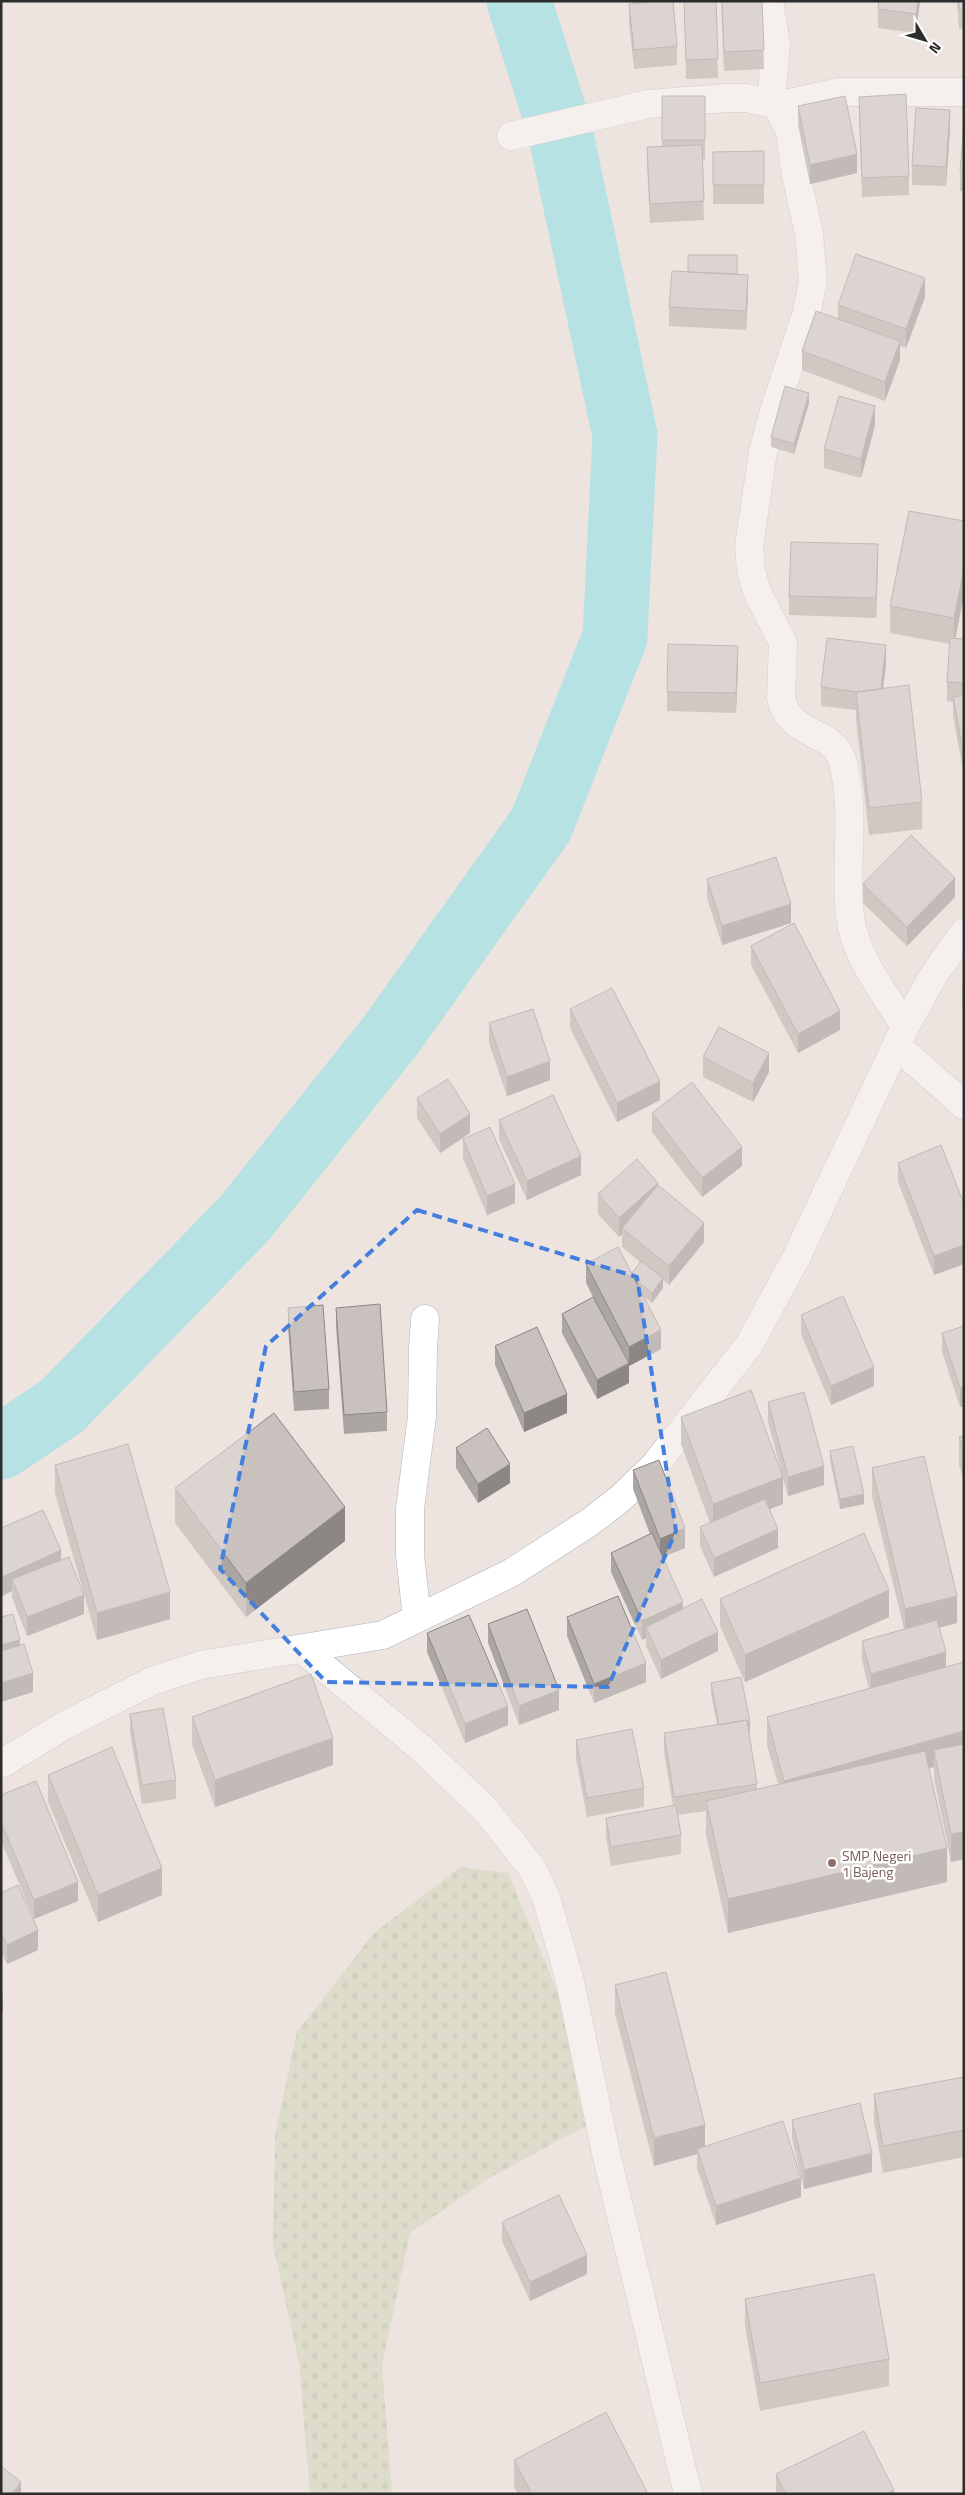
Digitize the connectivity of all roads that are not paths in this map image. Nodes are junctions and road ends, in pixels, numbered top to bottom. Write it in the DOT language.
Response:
graph roads {
  1 [pos="769,1"];
  2 [pos="964,92"];
  3 [pos="774,104"];
  4 [pos="520,133"];
  5 [pos="964,932"];
  6 [pos="901,1036"];
  7 [pos="964,1105"];
  8 [pos="426,1318"];
  9 [pos="417,1618"];
  10 [pos="303,1650"];
  11 [pos="1,1764"];
  12 [pos="688,2494"];
  1 -- 3 [label="street"];
  2 -- 3 [label="street"];
  3 -- 4 [label="street"];
  3 -- 6 [label="street"];
  5 -- 6 [label="street"];
  6 -- 7 [label="street"];
  6 -- 9 [label="street"];
  8 -- 9 [label="street"];
  9 -- 10 [label="street"];
  10 -- 11 [label="street"];
  10 -- 12 [label="street"];
}
